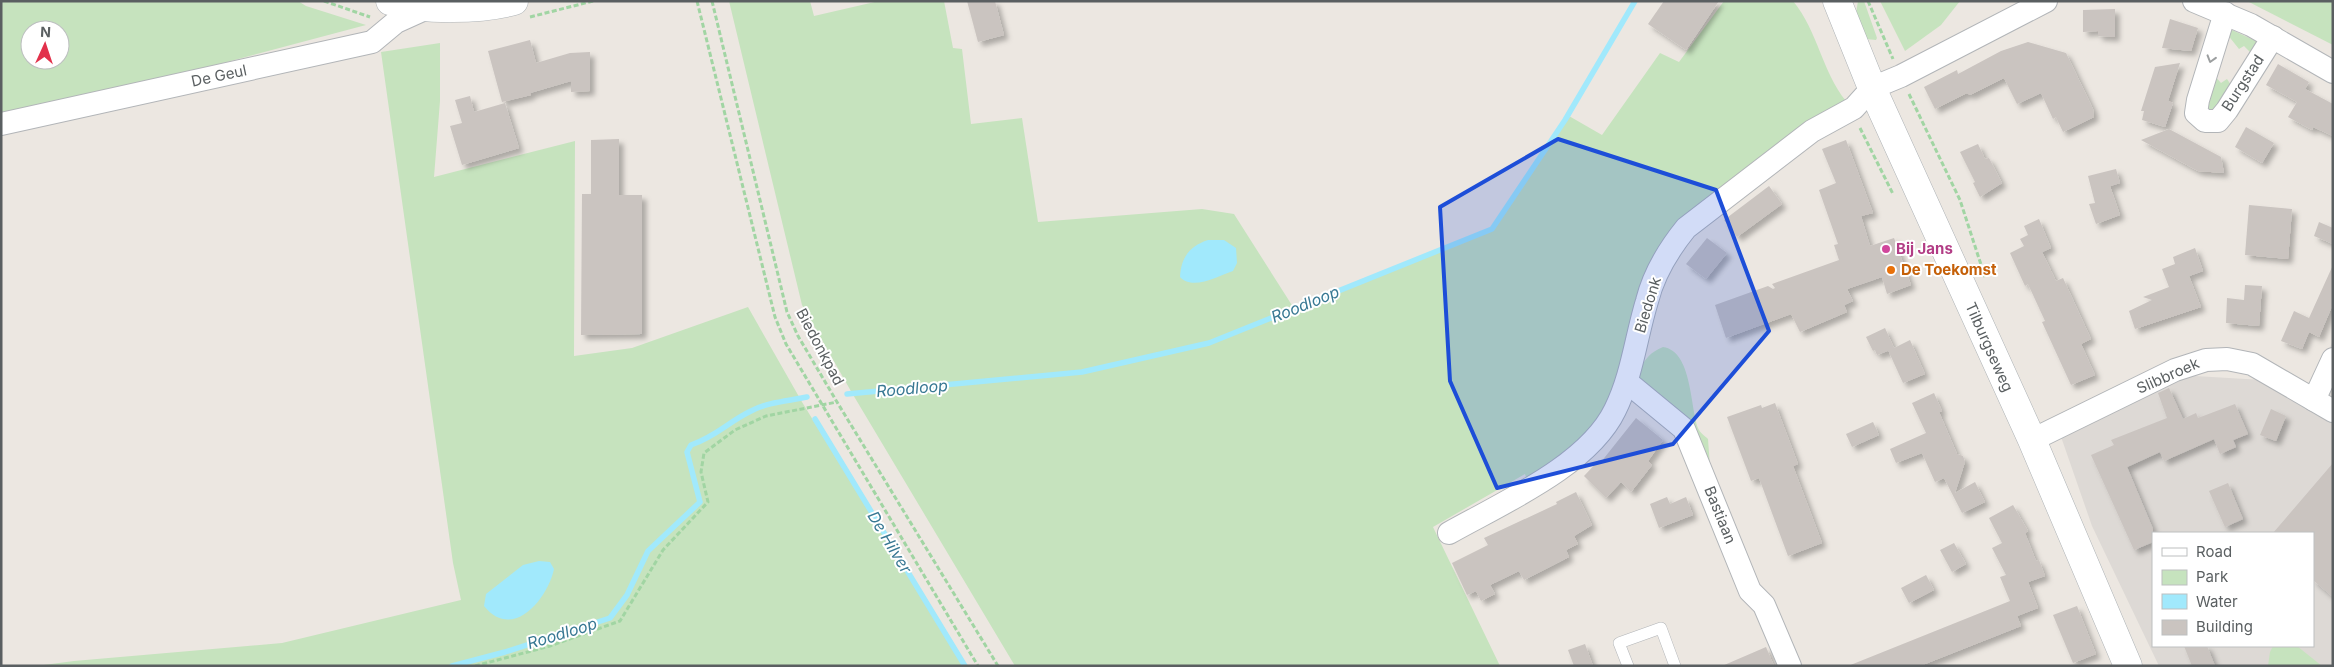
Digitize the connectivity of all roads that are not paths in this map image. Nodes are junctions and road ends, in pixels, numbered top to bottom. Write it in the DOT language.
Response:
graph roads {
  1 [pos="390,1"];
  2 [pos="514,1"];
  3 [pos="1837,1"];
  4 [pos="2046,1"];
  5 [pos="2194,1"];
  6 [pos="427,8"];
  7 [pos="2225,13"];
  8 [pos="2273,37"];
  9 [pos="2333,72"];
  10 [pos="1872,88"];
  11 [pos="1,124"];
  12 [pos="2333,359"];
  13 [pos="1627,382"];
  14 [pos="2324,405"];
  15 [pos="2032,440"];
  16 [pos="1449,534"];
  17 [pos="1628,666"];
  18 [pos="1675,666"];
  19 [pos="1790,666"];
  20 [pos="2128,666"];
  1 -- 6 [label="street"];
  2 -- 6 [label="street"];
  3 -- 10 [label="street, Tilburgseweg"];
  4 -- 10 [label="street"];
  5 -- 7 [label="street, Burgstad"];
  6 -- 11 [label="street, De Geul"];
  7 -- 8 [label="street, Burgstad"];
  7 -- 8 [label="street, Burgstad, one-way"];
  8 -- 9 [label="street, Burgstad"];
  10 -- 13 [label="street, Biedonk"];
  10 -- 15 [label="street, Tilburgseweg"];
  12 -- 14 [label="street"];
  13 -- 16 [label="street, Biedonk"];
  13 -- 19 [label="street, Bastiaan"];
  14 -- 15 [label="street, Slibbroek"];
  15 -- 20 [label="street, Tilburgseweg"];
  17 -- 18 [label="lane"];
}
